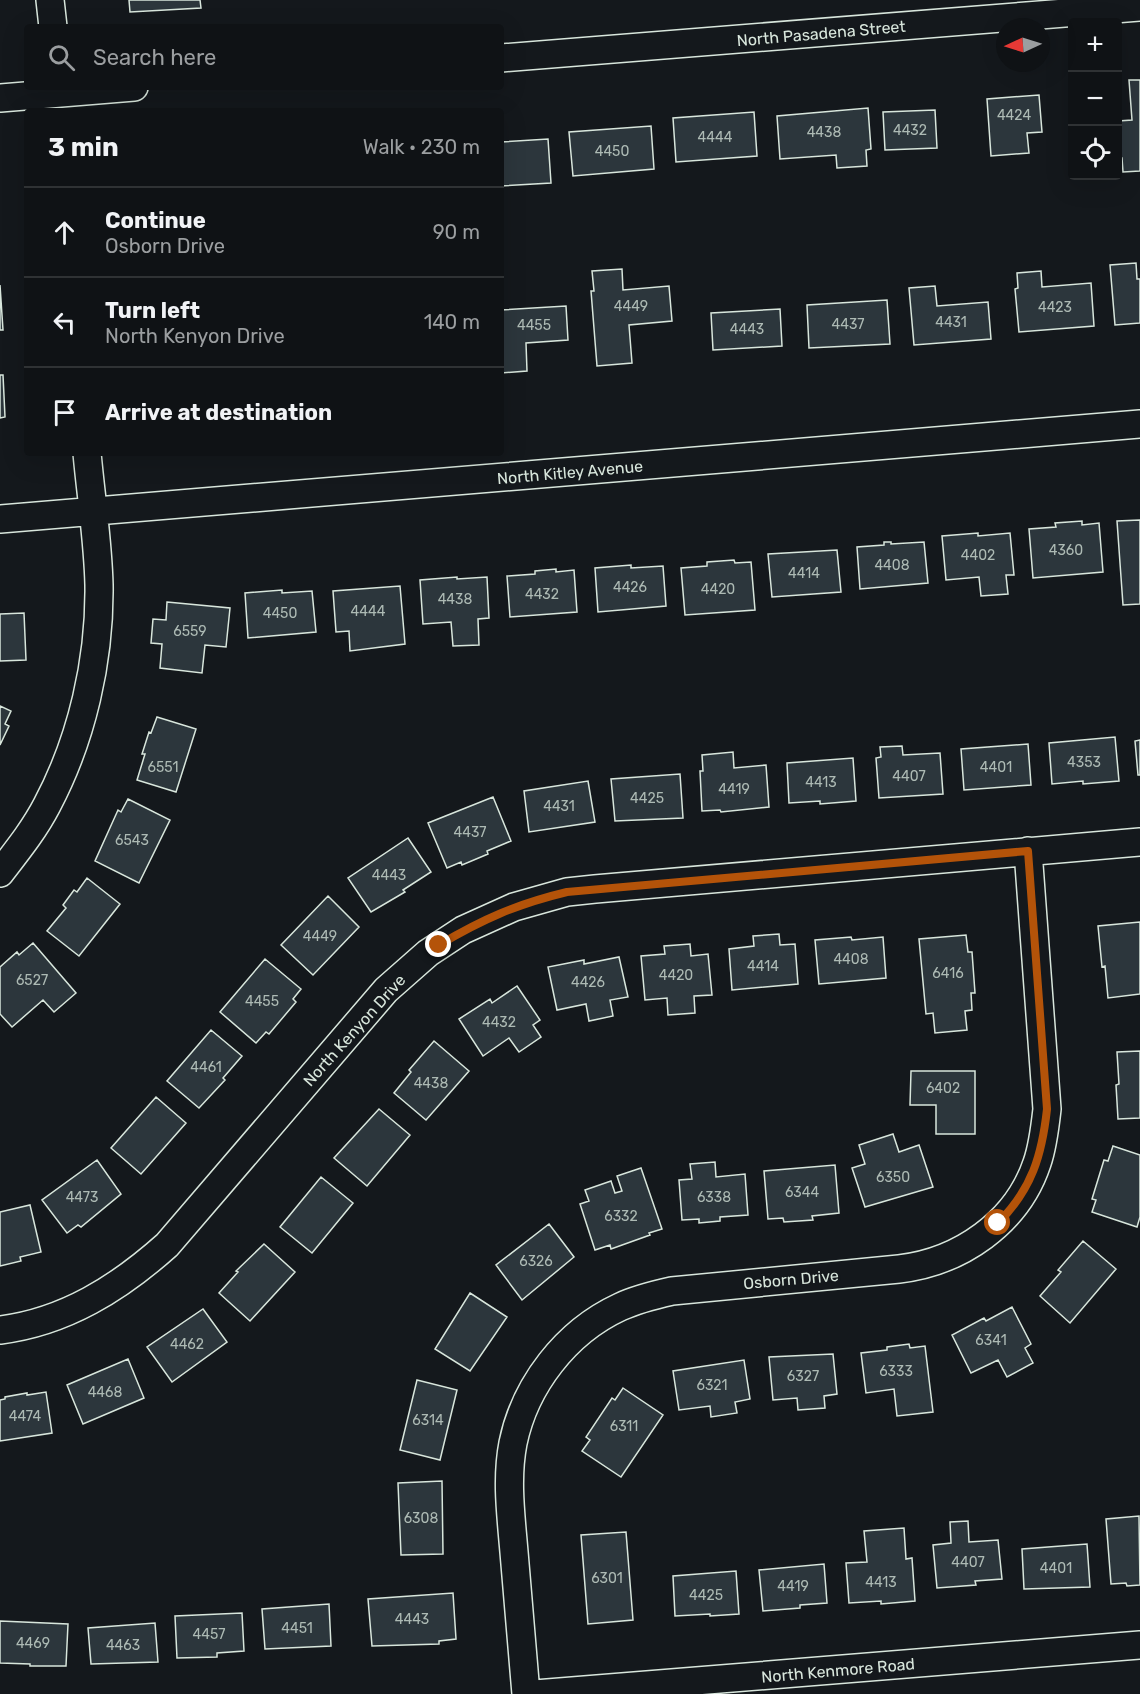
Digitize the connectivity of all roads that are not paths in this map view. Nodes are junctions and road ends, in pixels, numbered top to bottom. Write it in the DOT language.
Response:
graph roads {
  1 [pos="50,0"];
  2 [pos="1140,7"];
  3 [pos="52,24"];
  4 [pos="504,58"];
  5 [pos="112,90"];
  6 [pos="59,97"];
  7 [pos="0,98"];
  8 [pos="1140,424"];
  9 [pos="87,456"];
  10 [pos="92,511"];
  11 [pos="0,519"];
  12 [pos="1140,842"];
  13 [pos="1028,851"];
  14 [pos="0,873"];
  15 [pos="0,1330"];
  16 [pos="1140,1645"];
  17 [pos="526,1694"];
  18 [pos="535,1694"];
  1 -- 3 [label="street"];
  2 -- 4 [label="street, North Pasadena Street"];
  5 -- 6 [label="street"];
  6 -- 7 [label="street"];
  8 -- 10 [label="street, North Kitley Avenue"];
  9 -- 10 [label="street"];
  10 -- 11 [label="street, North Kitley Avenue"];
  10 -- 14 [label="street"];
  12 -- 13 [label="street, North Kenyon Drive"];
  13 -- 15 [label="street, North Kenyon Drive"];
  13 -- 17 [label="street, Osborn Drive"];
  16 -- 18 [label="street, North Kenmore Road"];
}
